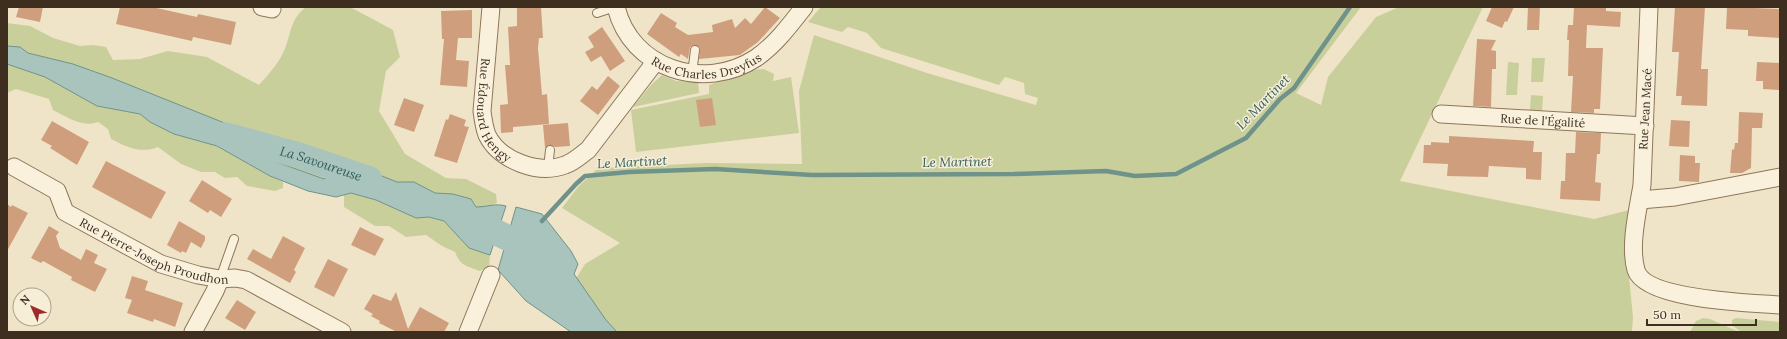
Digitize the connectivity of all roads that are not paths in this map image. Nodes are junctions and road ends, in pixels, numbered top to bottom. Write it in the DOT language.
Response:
graph roads {
  1 [pos="491,7"];
  2 [pos="615,7"];
  3 [pos="804,7"];
  4 [pos="1649,7"];
  5 [pos="597,13"];
  6 [pos="695,50"];
  7 [pos="656,61"];
  8 [pos="692,74"];
  9 [pos="1441,114"];
  10 [pos="1645,126"];
  11 [pos="550,150"];
  12 [pos="14,167"];
  13 [pos="548,168"];
  14 [pos="1780,177"];
  15 [pos="1639,205"];
  16 [pos="234,239"];
  17 [pos="491,275"];
  18 [pos="220,278"];
  19 [pos="1780,305"];
  20 [pos="193,332"];
  21 [pos="342,332"];
  22 [pos="468,332"];
  1 -- 13 [label="street, Rue Édouard Hengy"];
  2 -- 5 [label="lane"];
  2 -- 7 [label="street, Rue Charles Dreyfus"];
  3 -- 8 [label="street, Rue Charles Dreyfus"];
  4 -- 10 [label="street, Rue Jean Macé"];
  6 -- 8 [label="lane"];
  7 -- 8 [label="street, Rue Charles Dreyfus"];
  7 -- 13 [label="street, Rue Édouard Hengy"];
  9 -- 10 [label="street, Rue de l'Égalité"];
  10 -- 15 [label="street, Rue Jean Macé"];
  11 -- 13 [label="lane"];
  12 -- 18 [label="street, Rue Pierre-Joseph Proudhon"];
  14 -- 15 [label="street"];
  15 -- 19 [label="street, Rue Jean Macé"];
  16 -- 18 [label="lane"];
  17 -- 22 [label="street"];
  18 -- 20 [label="street"];
  18 -- 21 [label="street, Rue Pierre-Joseph Proudhon"];
}
